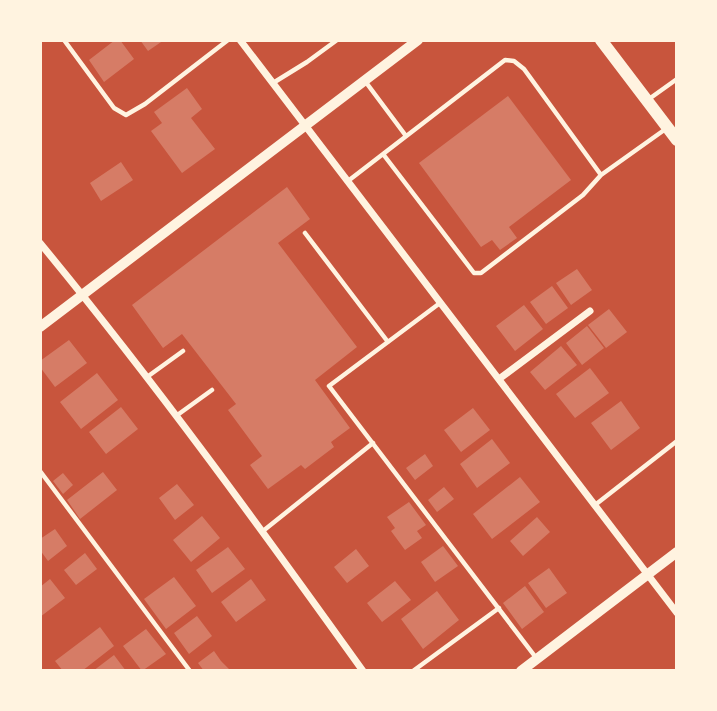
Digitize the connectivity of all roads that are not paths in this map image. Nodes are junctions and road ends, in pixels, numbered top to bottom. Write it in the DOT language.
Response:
graph roads {
  1 [pos="64,40"];
  2 [pos="228,40"];
  3 [pos="240,40"];
  4 [pos="337,40"];
  5 [pos="418,40"];
  6 [pos="601,40"];
  7 [pos="677,79"];
  8 [pos="365,80"];
  9 [pos="273,83"];
  10 [pos="647,101"];
  11 [pos="306,126"];
  12 [pos="667,128"];
  13 [pos="406,136"];
  14 [pos="677,140"];
  15 [pos="383,154"];
  16 [pos="601,175"];
  17 [pos="348,181"];
  18 [pos="305,233"];
  19 [pos="40,243"];
  20 [pos="83,294"];
  21 [pos="440,303"];
  22 [pos="590,311"];
  23 [pos="40,327"];
  24 [pos="388,342"];
  25 [pos="183,351"];
  26 [pos="146,378"];
  27 [pos="499,379"];
  28 [pos="212,390"];
  29 [pos="176,417"];
  30 [pos="677,441"];
  31 [pos="373,443"];
  32 [pos="40,471"];
  33 [pos="595,505"];
  34 [pos="263,531"];
  35 [pos="677,552"];
  36 [pos="648,575"];
  37 [pos="499,608"];
  38 [pos="677,613"];
  39 [pos="537,659"];
  40 [pos="190,671"];
  41 [pos="363,671"];
  42 [pos="413,671"];
  43 [pos="521,671"];
  1 -- 2 [label="lane"];
  3 -- 9 [label="street"];
  4 -- 9 [label="lane"];
  5 -- 8 [label="street"];
  6 -- 10 [label="main road"];
  7 -- 10 [label="lane"];
  8 -- 11 [label="street"];
  8 -- 13 [label="lane"];
  9 -- 11 [label="street"];
  10 -- 12 [label="main road"];
  11 -- 17 [label="street"];
  11 -- 20 [label="street"];
  12 -- 14 [label="main road"];
  12 -- 16 [label="lane"];
  13 -- 15 [label="lane"];
  13 -- 16 [label="lane"];
  15 -- 16 [label="lane"];
  15 -- 17 [label="lane"];
  17 -- 21 [label="street"];
  18 -- 24 [label="lane"];
  19 -- 20 [label="street"];
  20 -- 23 [label="street"];
  20 -- 26 [label="street"];
  21 -- 24 [label="lane"];
  21 -- 27 [label="street"];
  22 -- 27 [label="street"];
  24 -- 31 [label="lane"];
  25 -- 26 [label="lane"];
  26 -- 29 [label="street"];
  27 -- 33 [label="street"];
  28 -- 29 [label="lane"];
  29 -- 34 [label="street"];
  30 -- 33 [label="lane"];
  31 -- 34 [label="lane"];
  31 -- 37 [label="lane"];
  32 -- 40 [label="lane"];
  33 -- 36 [label="street"];
  34 -- 41 [label="street"];
  35 -- 36 [label="street"];
  36 -- 38 [label="street"];
  36 -- 39 [label="street"];
  37 -- 39 [label="lane"];
  37 -- 42 [label="lane"];
  39 -- 43 [label="street"];
}
